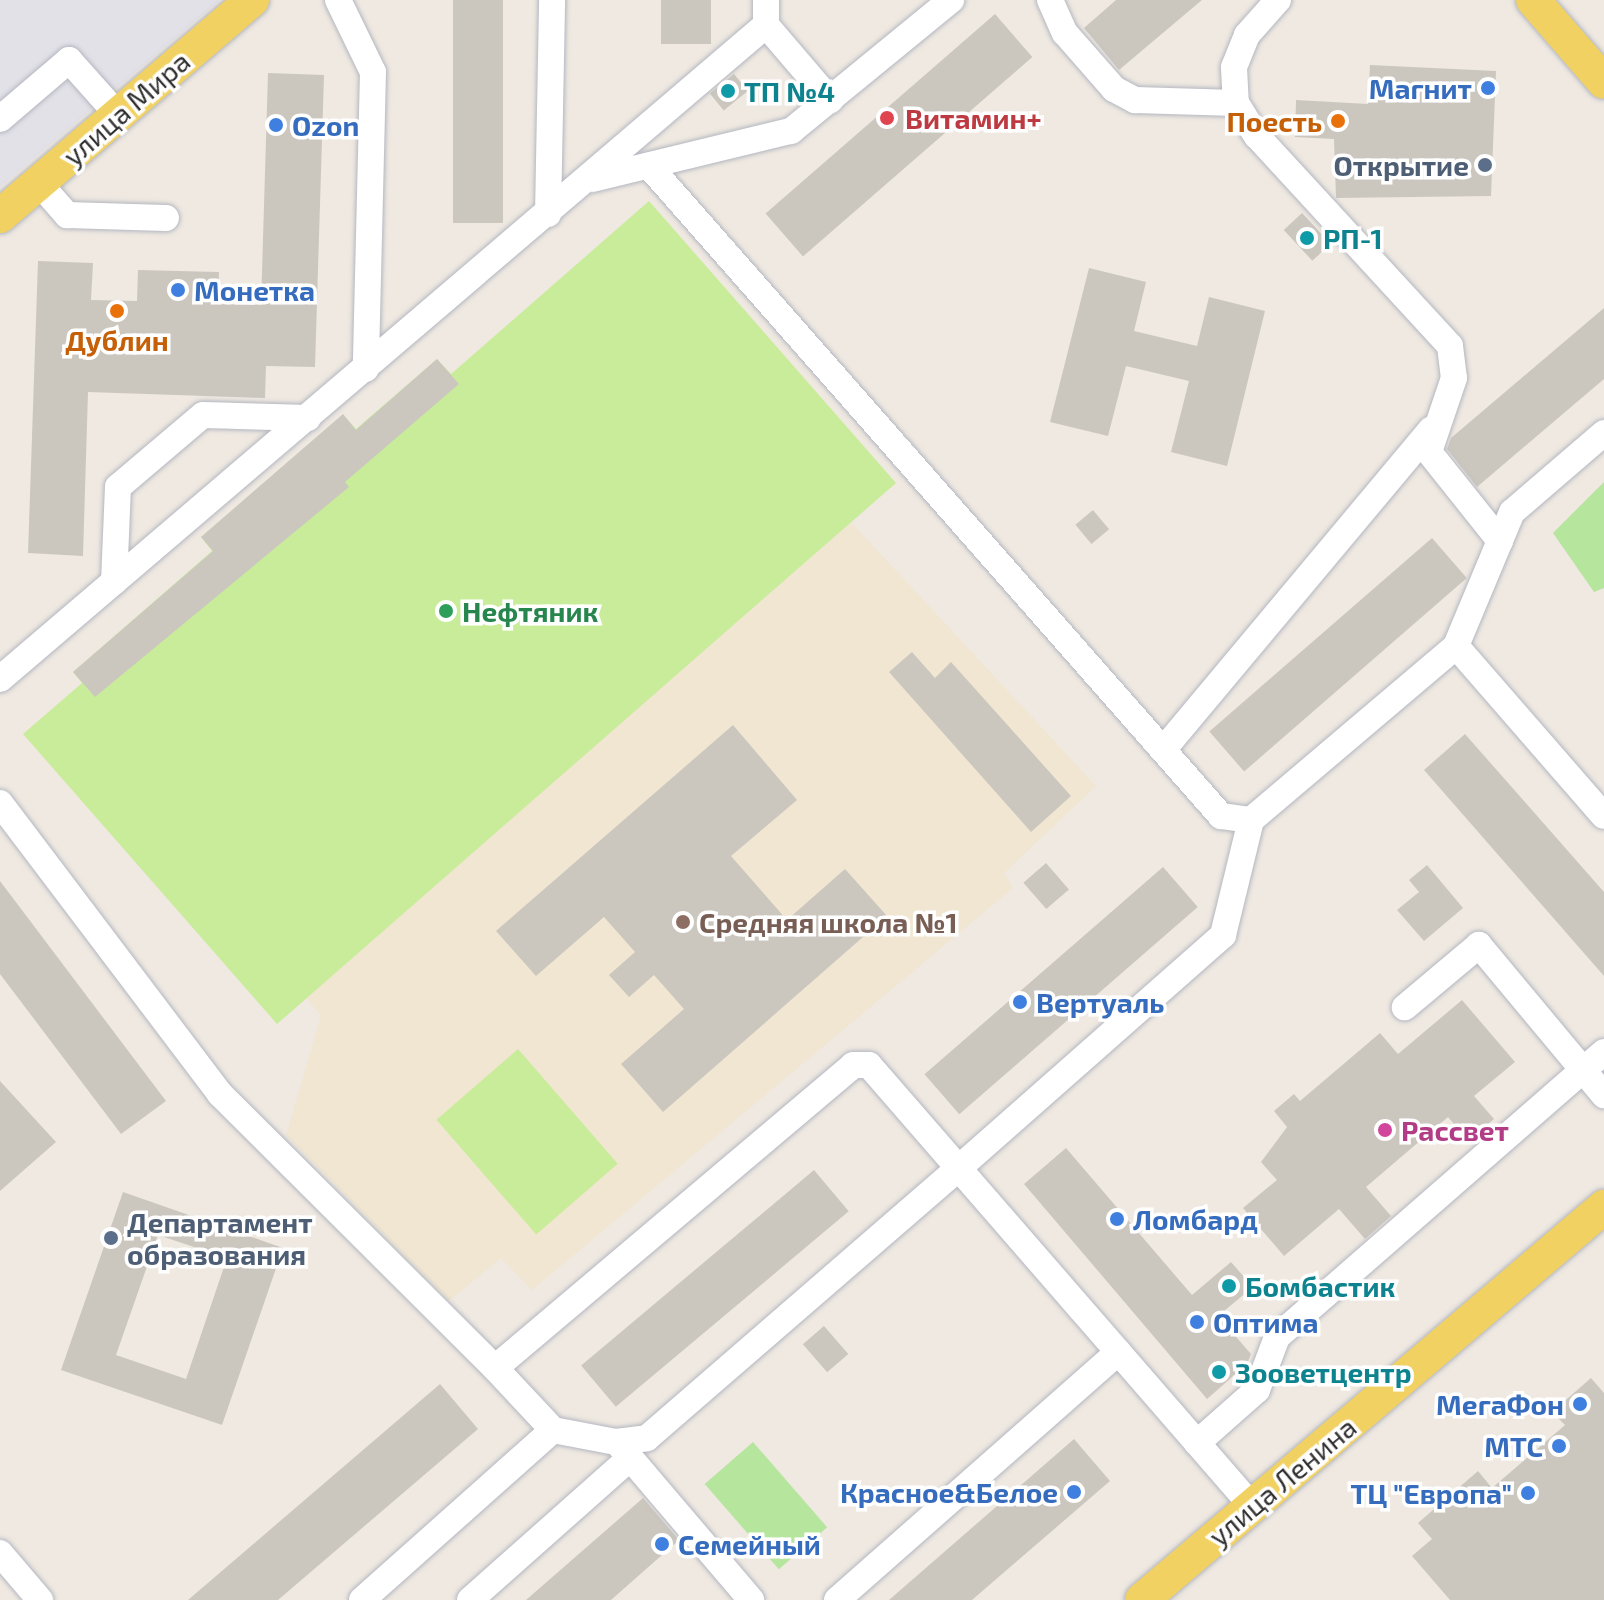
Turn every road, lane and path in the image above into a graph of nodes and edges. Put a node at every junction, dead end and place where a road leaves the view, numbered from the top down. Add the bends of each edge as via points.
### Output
1 (338, 0) edge
2 (552, 0) edge
3 (951, 0) edge
4 (1050, 0) edge
5 (1278, 0) edge
6 (1533, 0) edge
7 (236, 5) edge
8 (766, 13) edge
9 (1604, 82) edge
10 (830, 100) junction
11 (1236, 103) junction
12 (118, 115) junction
13 (0, 119) edge
14 (649, 166) junction
15 (587, 180) junction
16 (39, 183) junction
17 (548, 214) junction
18 (0, 216) edge
19 (166, 218) dead end
20 (366, 369) junction
21 (308, 418) junction
22 (1431, 429) junction
23 (1604, 433) edge
24 (1500, 541) junction
25 (114, 582) junction
26 (1456, 646) junction
27 (0, 679) edge
28 (1163, 750) junction
29 (0, 803) edge
30 (1604, 816) edge
31 (1251, 820) junction
32 (1405, 1007) dead end
33 (1604, 1052) edge
34 (1583, 1070) junction
35 (1604, 1095) edge
36 (959, 1168) junction
37 (1604, 1207) edge
38 (1118, 1352) junction
39 (495, 1368) junction
40 (553, 1430) junction
41 (1197, 1443) junction
42 (623, 1450) junction
43 (1252, 1506) junction
44 (0, 1553) edge
45 (40, 1600) edge
46 (362, 1600) edge
47 (470, 1600) edge
48 (751, 1600) edge
49 (837, 1600) edge
50 (1142, 1600) edge

1 - 20 lane via 373,72
2 - 17 lane
3 - 10 lane
4 - 11 lane via 1065,33 1114,89 1135,100
5 - 11 lane via 1247,35 1234,68
6 - 9 main road
7 - 12 main road, улица Мира
8 - 10 lane
8 - 15 lane
10 - 14 lane via 791,131
11 - 22 lane via 1257,136 1450,346 1454,378
12 - 13 lane via 69,60
12 - 16 main road, улица Мира
14 - 15 lane
14 - 28 lane
15 - 17 lane
16 - 18 main road, улица Мира
16 - 19 lane via 67,215
17 - 20 lane
20 - 21 lane
21 - 25 lane
21 - 25 lane via 203,415 118,487
22 - 24 lane via 1429,452
22 - 28 lane
23 - 24 lane via 1512,512
24 - 26 lane
25 - 27 lane
26 - 30 lane
26 - 31 lane
28 - 31 lane via 1221,816
29 - 39 lane via 220,1094
31 - 36 lane via 1223,935
32 - 34 lane via 1479,945
33 - 34 lane
34 - 35 lane
34 - 41 lane via 1277,1337 1257,1390
36 - 38 lane
36 - 39 lane via 869,1065 853,1065
36 - 42 lane via 647,1438
37 - 43 main road, улица Ленина
38 - 41 lane
38 - 49 lane
39 - 40 lane
40 - 42 lane
40 - 46 lane
41 - 43 lane
42 - 47 lane
42 - 48 lane
43 - 50 main road, улица Ленина
44 - 45 lane

